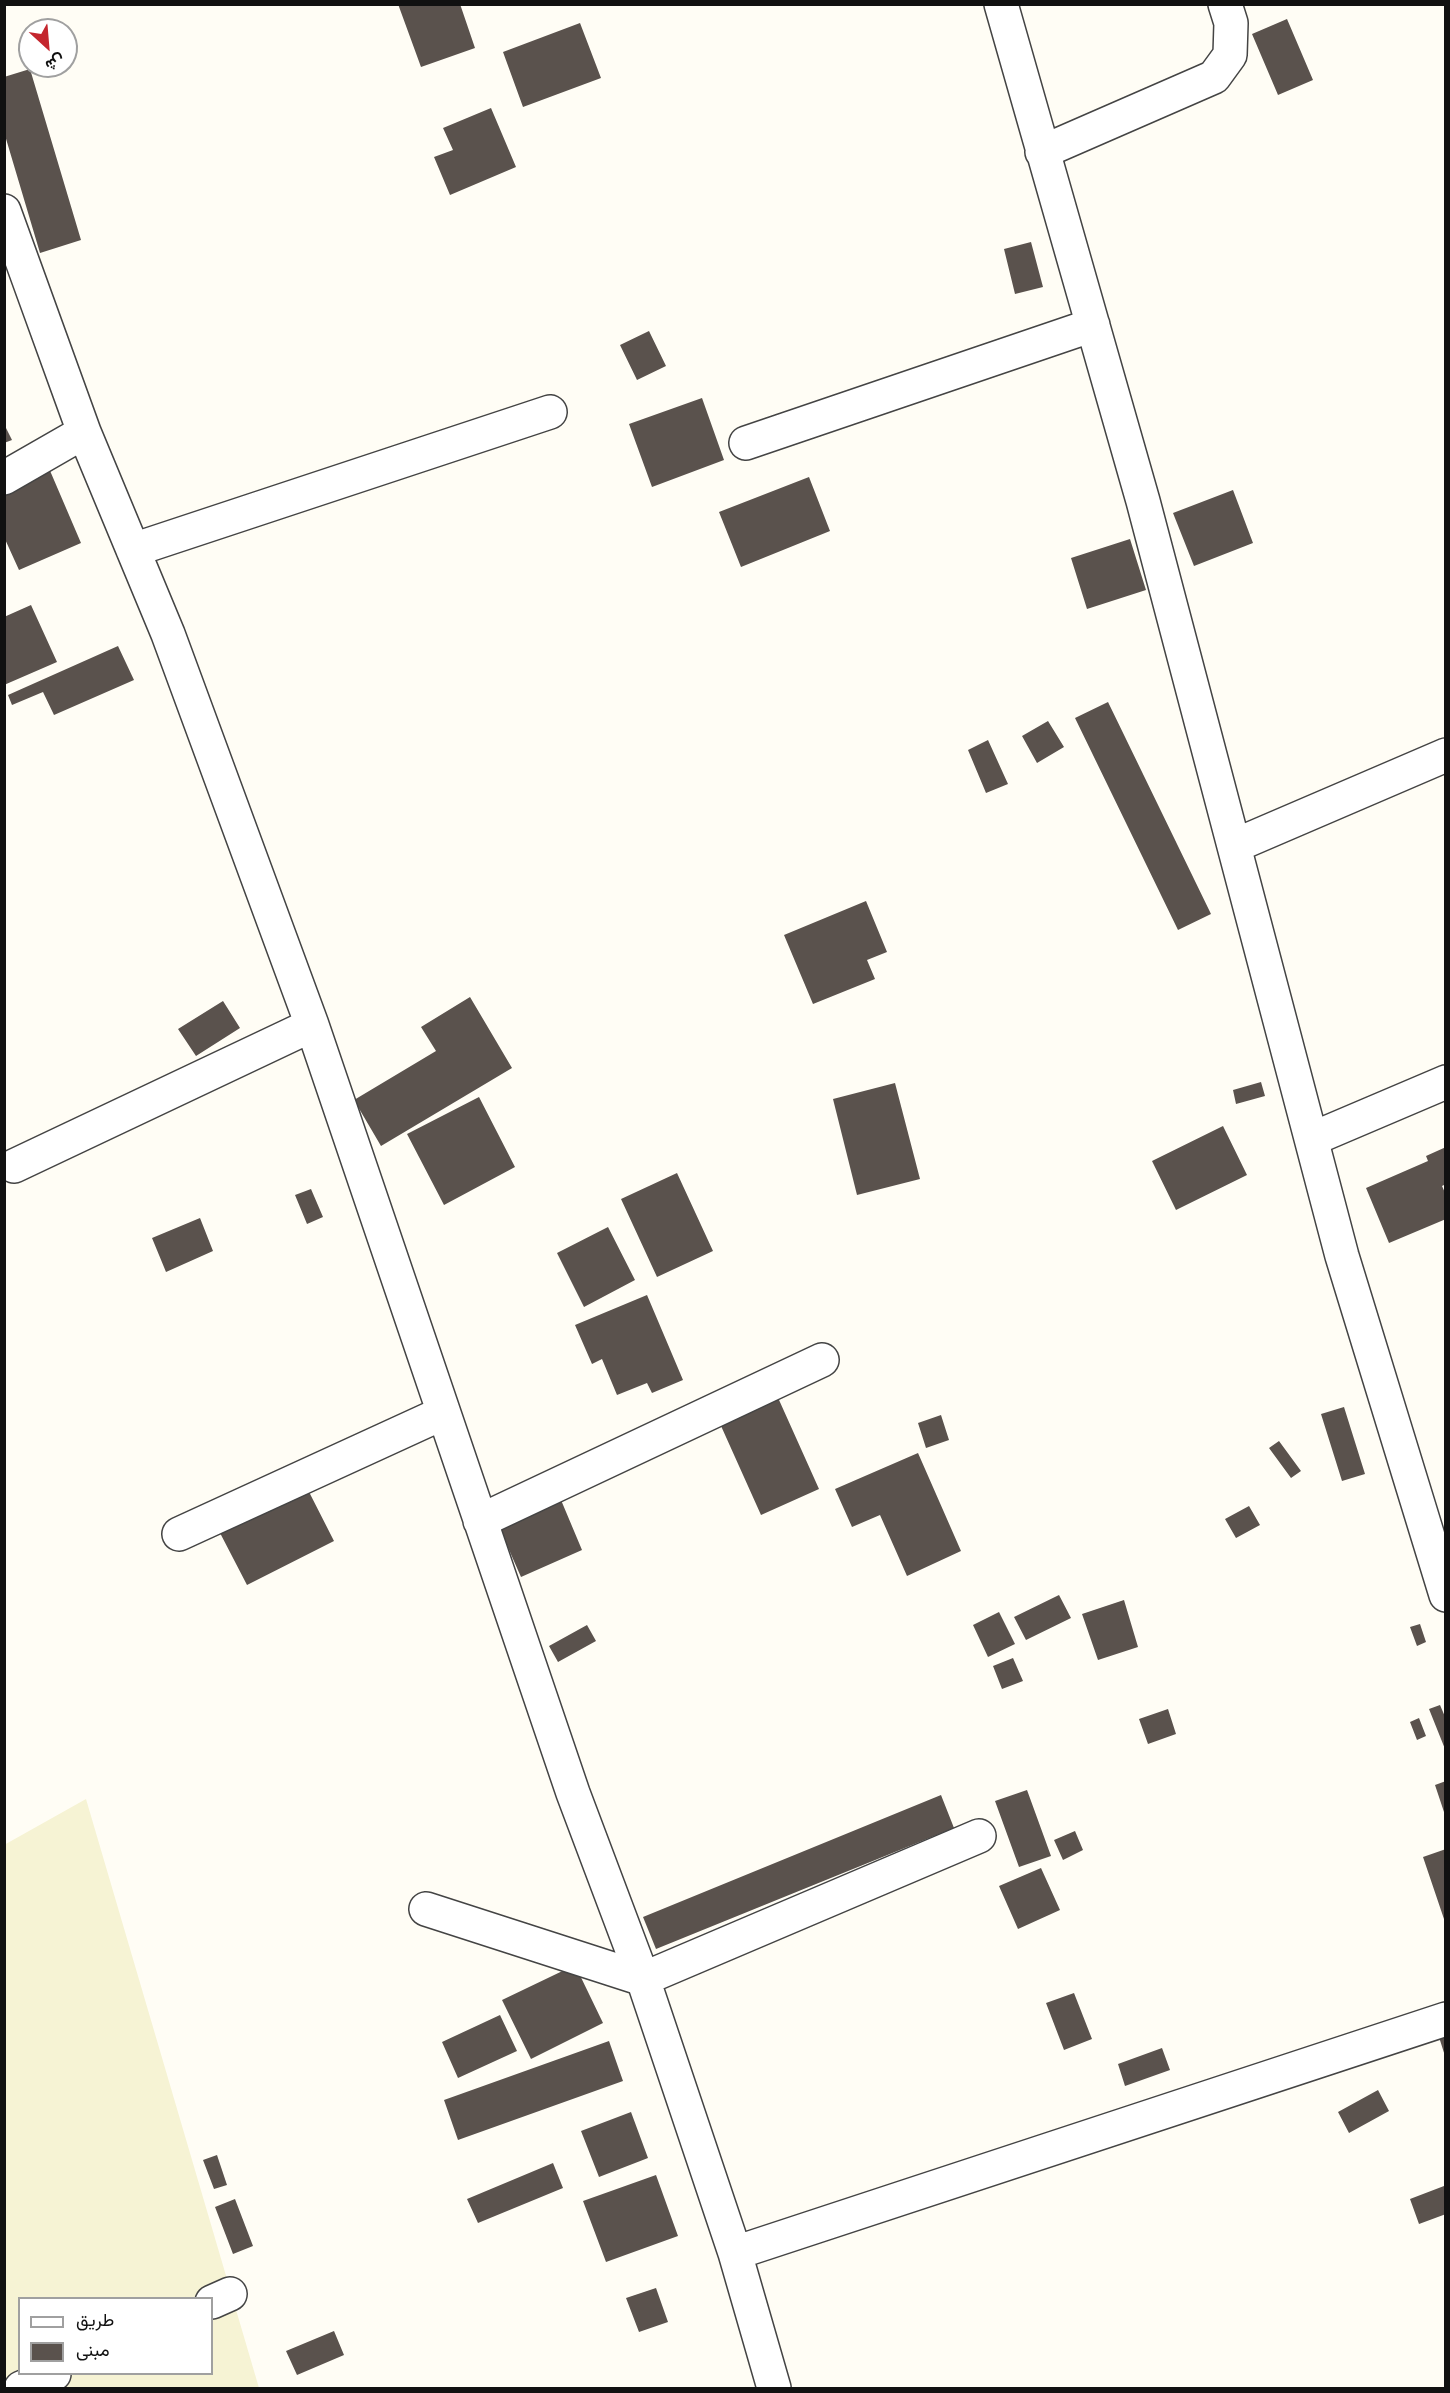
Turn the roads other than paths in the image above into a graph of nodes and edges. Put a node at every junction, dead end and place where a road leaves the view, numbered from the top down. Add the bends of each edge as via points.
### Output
1 (1001, 4) edge
2 (1226, 4) edge
3 (1042, 152) junction
4 (4, 211) edge
5 (1093, 325) junction
6 (550, 412) dead end
7 (84, 432) junction
8 (746, 443) dead end
9 (4, 478) edge
10 (133, 550) junction
11 (1446, 755) edge
12 (1234, 846) junction
13 (312, 1025) junction
14 (1446, 1082) edge
15 (1312, 1139) junction
16 (14, 1166) dead end
17 (822, 1360) dead end
18 (443, 1413) junction
19 (480, 1521) junction
20 (179, 1534) dead end
21 (1446, 1595) edge
22 (980, 1836) dead end
23 (426, 1909) dead end
24 (643, 1979) junction
25 (1446, 2019) edge
26 (735, 2253) junction
27 (50, 2375) edge
28 (21, 2388) edge
29 (774, 2388) edge

1 - 3 street
2 - 3 street via 1231,23 1230,55 1214,77
3 - 5 street
4 - 7 street
5 - 8 street
5 - 12 street
6 - 10 street
7 - 9 street
7 - 10 street
10 - 13 street via 168,634
11 - 12 street
12 - 15 street
13 - 16 street
13 - 18 street
14 - 15 street
15 - 21 street via 1342,1256
17 - 19 street
18 - 19 street
18 - 20 street
19 - 24 street via 573,1793
22 - 24 street
23 - 24 street
24 - 26 street
25 - 26 street
26 - 29 street
27 - 28 street

